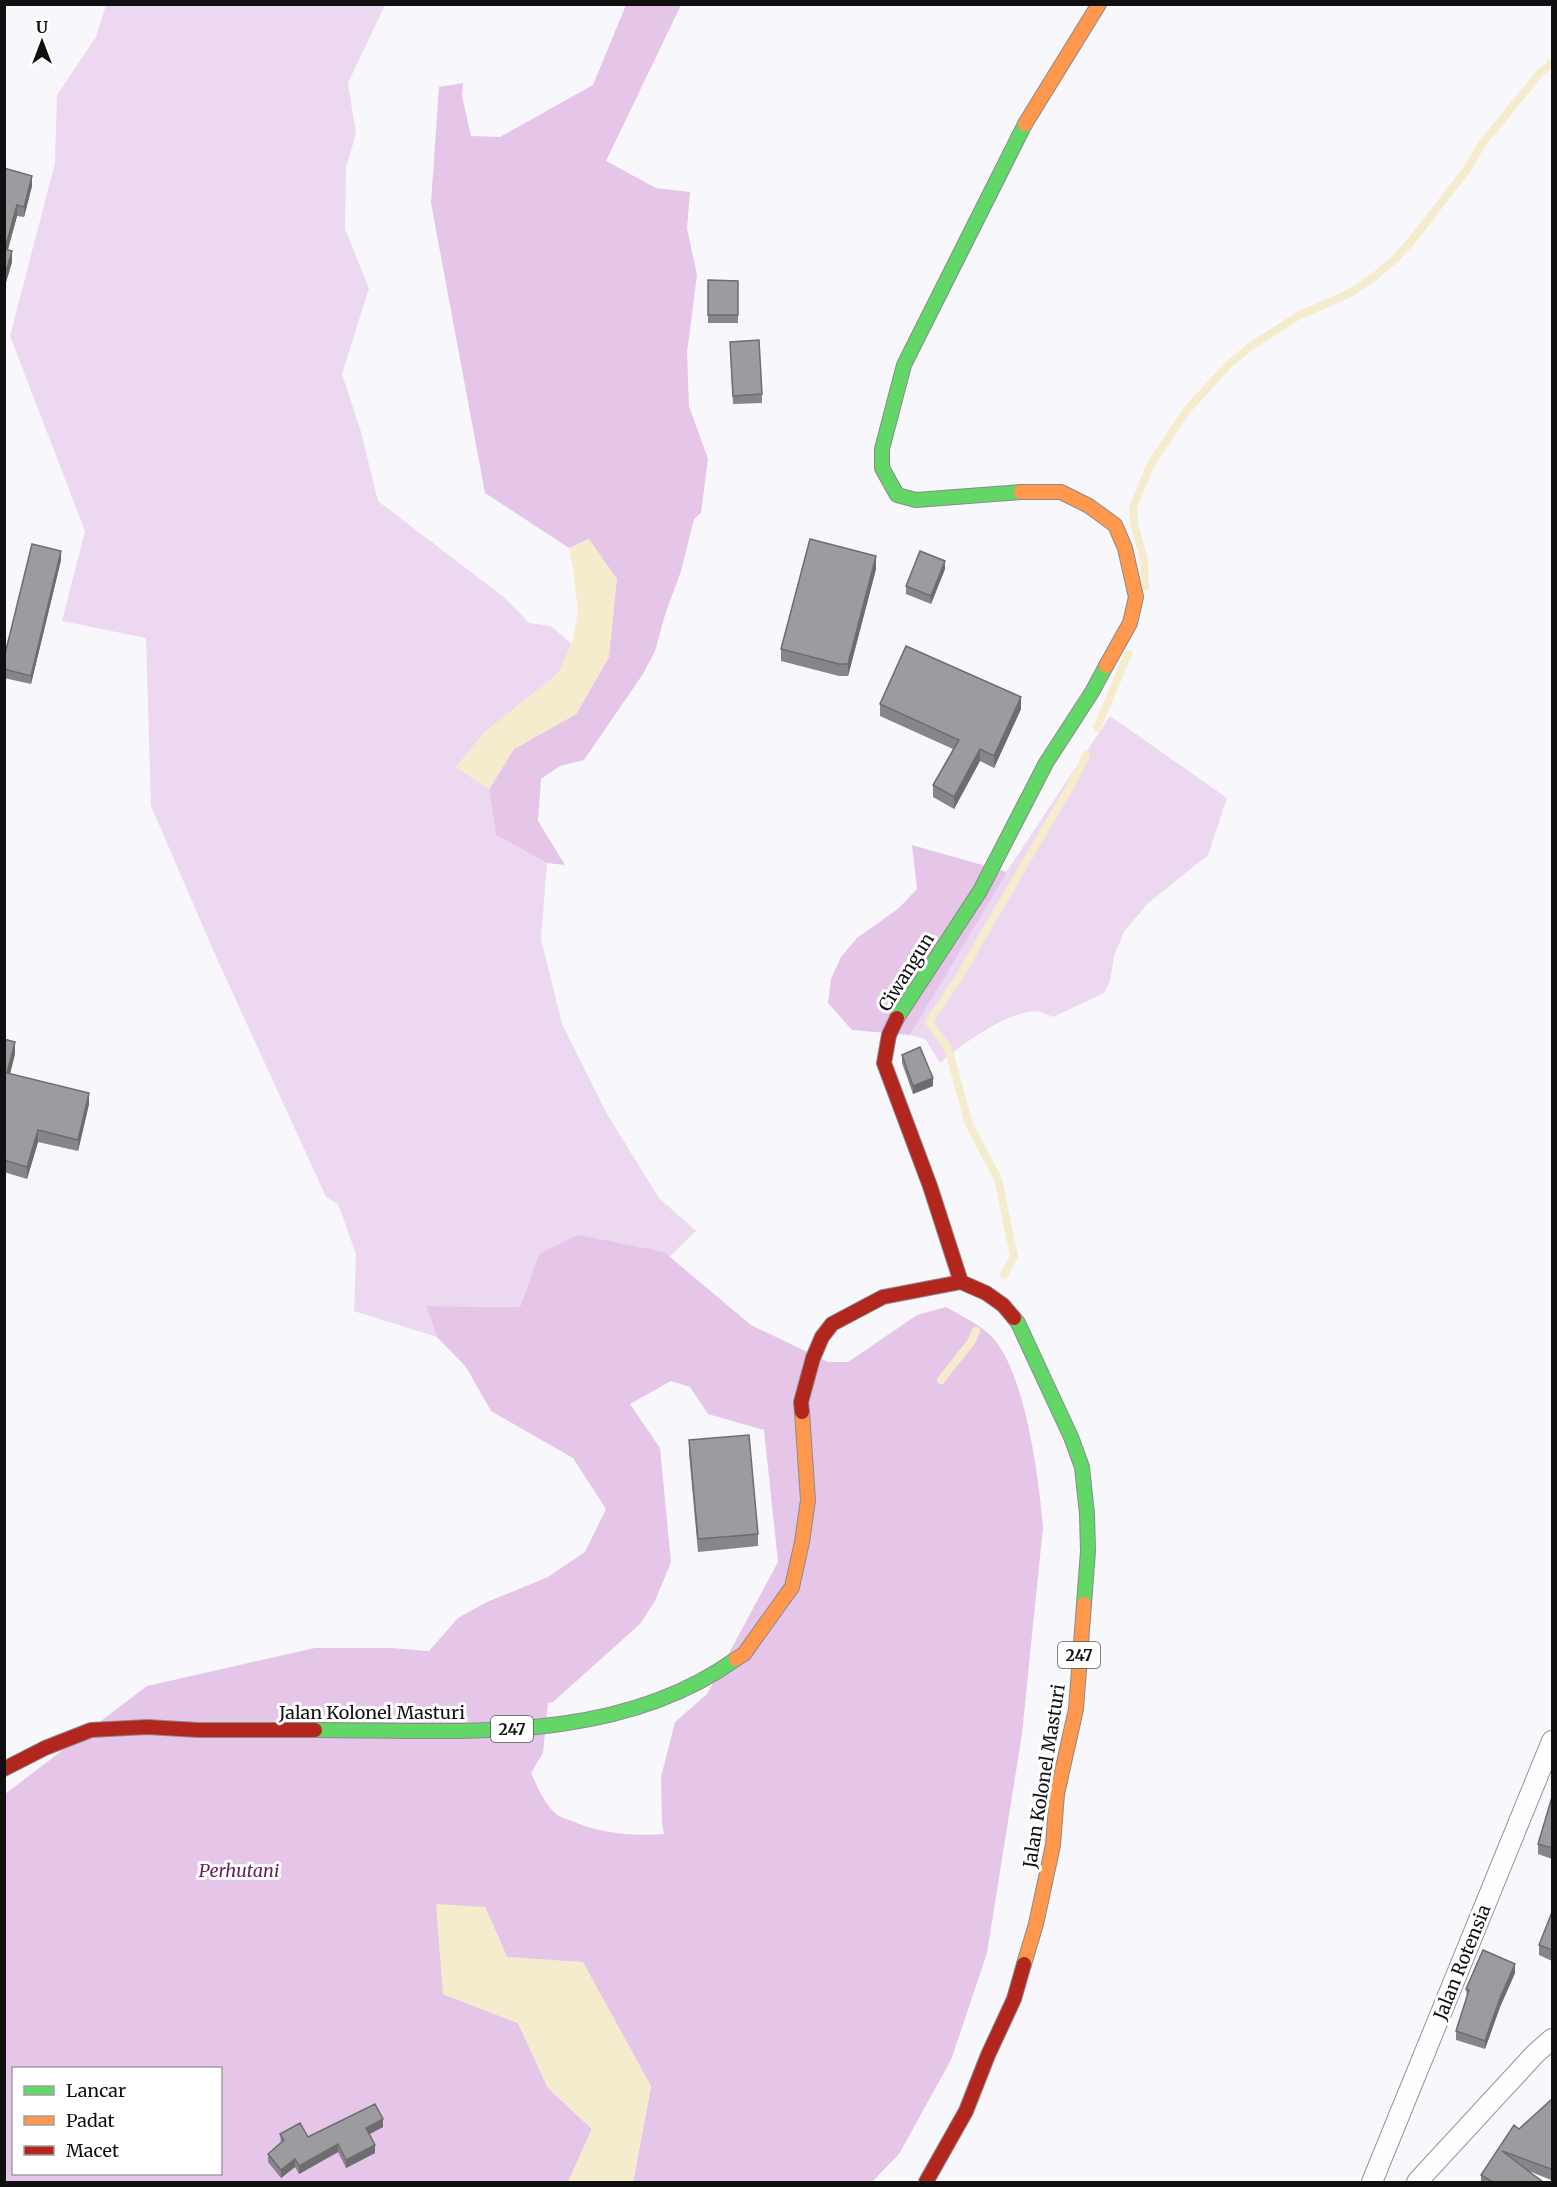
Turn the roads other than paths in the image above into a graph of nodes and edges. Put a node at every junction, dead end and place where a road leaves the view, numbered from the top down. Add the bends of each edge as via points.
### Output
1 (1099, 4) edge
2 (961, 1282) junction
3 (1552, 1741) edge
4 (4, 1769) edge
5 (1552, 2039) edge
6 (926, 2182) edge
7 (1372, 2182) edge
8 (1418, 2182) edge

1 - 2 main road, Ciwangun via 1026,122 904,365 882,449 882,468 897,495 916,500 1061,492 1089,506 1115,525 1125,548 1136,597 1130,623 1046,763 980,891 889,1035 884,1063
2 - 4 main road, Jalan Kolonel Masturi / 247 via 883,1297 832,1324 822,1337 801,1402 808,1500 792,1587 744,1654 711,1677 641,1708 588,1721 534,1728 447,1730 91,1730
2 - 6 main road, Jalan Kolonel Masturi / 247 via 1003,1305 1029,1343 1082,1467 1088,1551 1076,1709 1057,1794 1053,1845 1036,1924 1014,1999 966,2111
3 - 7 street, Jalan Rotensia
5 - 8 street

